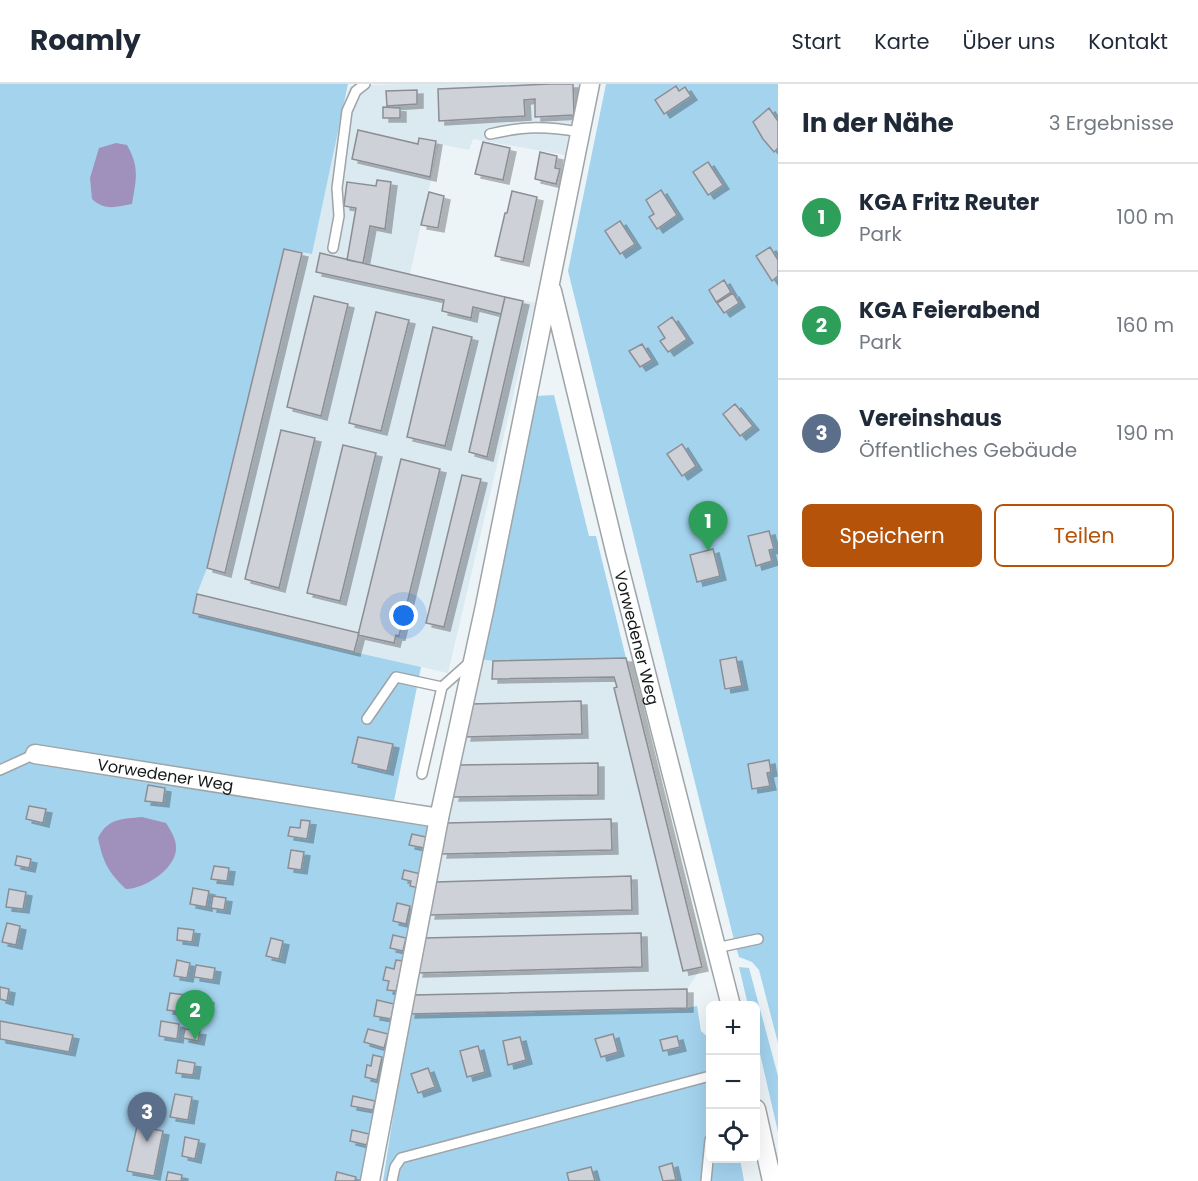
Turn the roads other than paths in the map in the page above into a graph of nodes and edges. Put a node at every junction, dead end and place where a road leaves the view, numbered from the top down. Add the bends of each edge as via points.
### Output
1 (365, 84) edge
2 (590, 84) edge
3 (580, 132) junction
4 (490, 134) dead end
5 (333, 248) dead end
6 (552, 267) junction
7 (474, 659) junction
8 (442, 687) junction
9 (367, 719) dead end
10 (35, 754) joint
11 (0, 770) edge
12 (422, 774) dead end
13 (439, 818) junction
14 (758, 939) dead end
15 (716, 948) junction
16 (730, 1001) edge
17 (706, 1077) edge
18 (760, 1127) edge
19 (708, 1163) edge
20 (370, 1181) edge
21 (392, 1181) edge
22 (706, 1181) edge
23 (772, 1181) edge

1 - 5 lane via 356,91 347,111
2 - 3 street, Vorwedener Weg
3 - 4 lane via 549,127
3 - 6 street, Vorwedener Weg
6 - 7 street, Vorwedener Weg
6 - 15 street, Vorwedener Weg via 553,302
7 - 8 lane
7 - 13 street, Vorwedener Weg
8 - 9 lane via 396,677
8 - 12 lane
10 - 11 lane, Vorwedener Weg
10 - 13 street, Vorwedener Weg
13 - 20 street, Vorwedener Weg
14 - 15 lane
15 - 16 street, Vorwedener Weg
17 - 21 lane via 401,1158
18 - 23 street
19 - 22 lane

